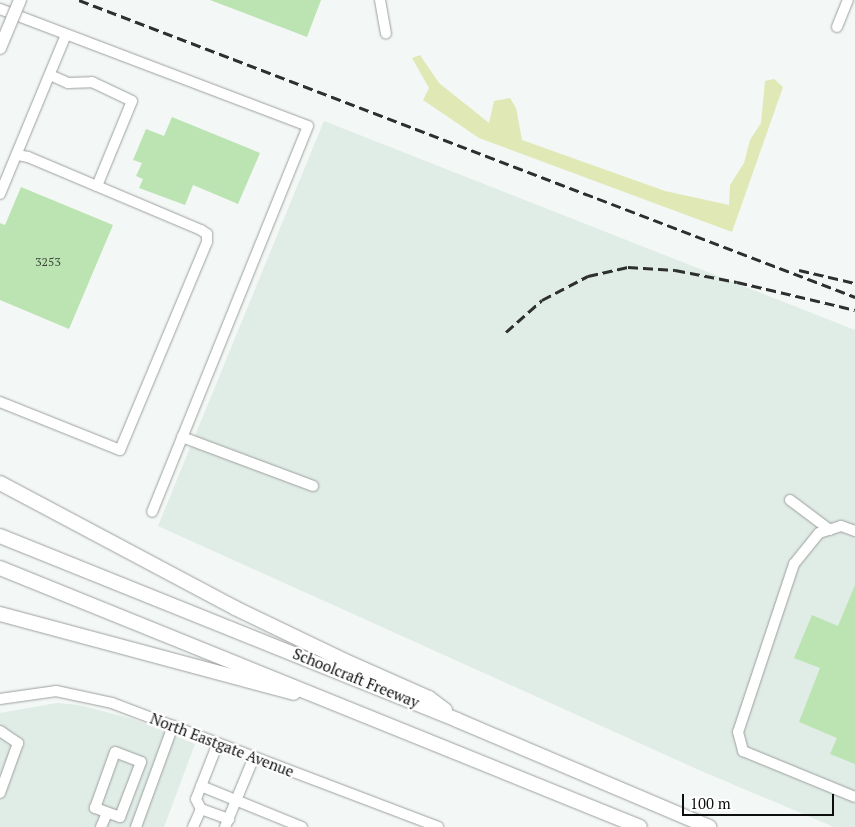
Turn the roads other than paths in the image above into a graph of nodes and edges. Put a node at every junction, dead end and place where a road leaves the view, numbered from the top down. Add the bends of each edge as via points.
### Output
1 (20, 0) edge
2 (380, 0) edge
3 (848, 0) edge
4 (0, 10) edge
5 (837, 27) dead end
6 (386, 33) dead end
7 (66, 35) junction
8 (0, 48) edge
9 (50, 75) junction
10 (18, 155) junction
11 (97, 186) junction
12 (0, 194) edge
13 (0, 402) edge
14 (182, 437) junction
15 (0, 483) edge
16 (313, 486) dead end
17 (790, 500) dead end
18 (152, 512) dead end
19 (830, 530) junction
20 (855, 532) edge
21 (0, 536) edge
22 (0, 568) edge
23 (0, 614) edge
24 (0, 699) edge
25 (458, 720) junction
26 (173, 726) junction
27 (0, 732) edge
28 (9, 742) edge
29 (218, 743) junction
30 (458, 752) junction
31 (254, 757) junction
32 (201, 786) junction
33 (0, 792) edge
34 (855, 797) edge
35 (236, 800) junction
36 (201, 809) junction
37 (107, 813) junction
38 (227, 823) edge
39 (101, 827) edge
40 (136, 827) edge
41 (193, 827) edge
42 (302, 827) edge
43 (438, 827) edge
44 (640, 827) edge
45 (708, 827) edge

1 - 8 main road, bridge
2 - 6 street
3 - 5 street
4 - 7 street
7 - 9 street
7 - 14 street via 308,126
9 - 10 street
9 - 11 street via 68,82 92,82 132,101
10 - 11 street
10 - 12 street
11 - 13 street via 207,234 207,242 124,446 116,450
14 - 16 street
14 - 18 street
15 - 25 highway via 279,630 429,698
17 - 19 street
19 - 20 street via 841,526
19 - 34 street via 819,533 794,564 738,732 743,751
21 - 25 highway, Schoolcraft Freeway
22 - 30 highway, Schoolcraft Freeway
23 - 30 highway via 239,676
24 - 26 street, North Eastgate Avenue via 56,691 84,695
25 - 45 highway, Schoolcraft Freeway
26 - 29 street, North Eastgate Avenue
26 - 40 street
27 - 28 street
28 - 33 street
29 - 31 street, North Eastgate Avenue
29 - 32 street
30 - 44 highway, Schoolcraft Freeway
31 - 35 street
31 - 43 street, North Eastgate Avenue
32 - 35 street
32 - 36 street via 196,799
35 - 38 street
35 - 42 street
36 - 38 street
36 - 41 street
37 - 37 street via 120,817 141,762 115,752 95,808
37 - 39 street

